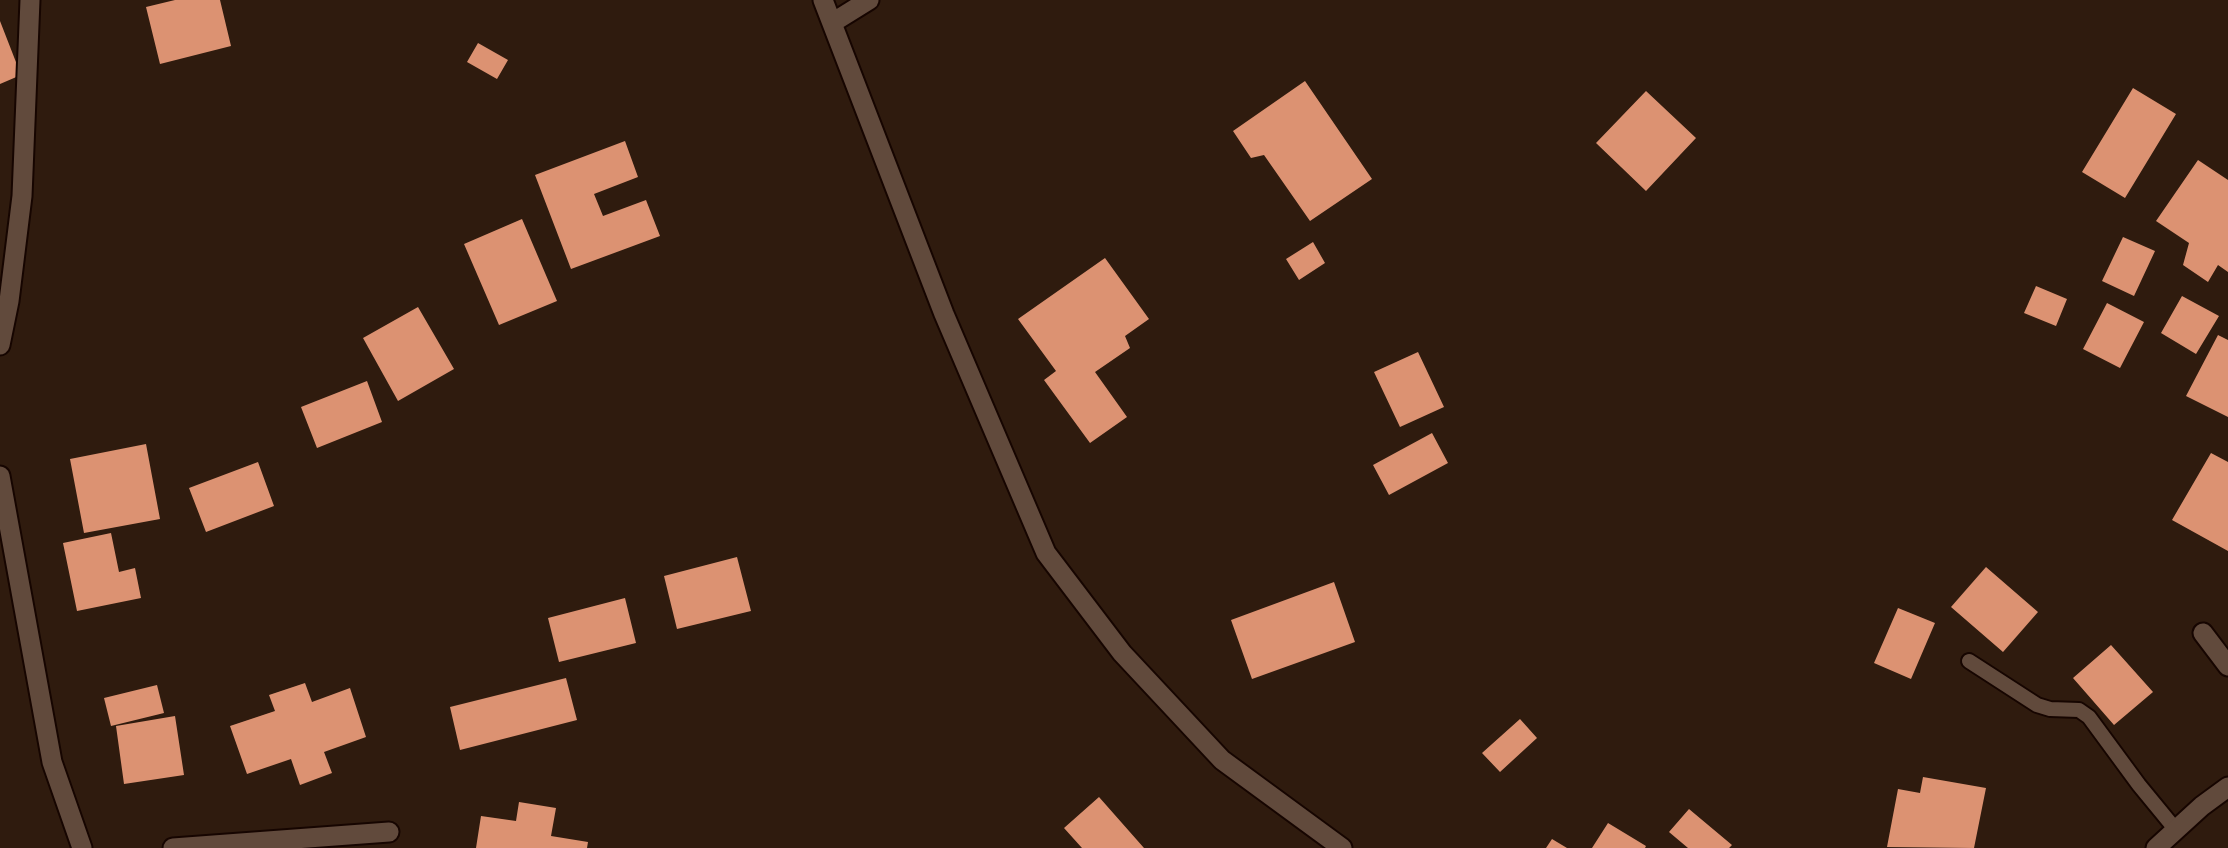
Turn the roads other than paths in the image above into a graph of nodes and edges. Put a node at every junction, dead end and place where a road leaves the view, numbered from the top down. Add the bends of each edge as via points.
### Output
1 (30, 0) edge
2 (823, 0) edge
3 (869, 0) edge
4 (832, 23) junction
5 (0, 345) edge
6 (0, 476) edge
7 (2203, 633) dead end
8 (1969, 661) dead end
9 (2228, 666) edge
10 (2228, 787) edge
11 (2176, 830) junction
12 (389, 832) dead end
13 (82, 848) edge
14 (173, 848) edge
15 (1342, 848) edge
16 (2156, 848) edge

1 - 5 street via 22,196
2 - 4 street
3 - 4 street
4 - 15 street via 944,314 1046,552 1122,653 1222,760
6 - 13 street via 52,762
7 - 9 street
8 - 11 lane via 2036,705 2079,710 2089,717
10 - 11 street
11 - 16 street
12 - 14 street

